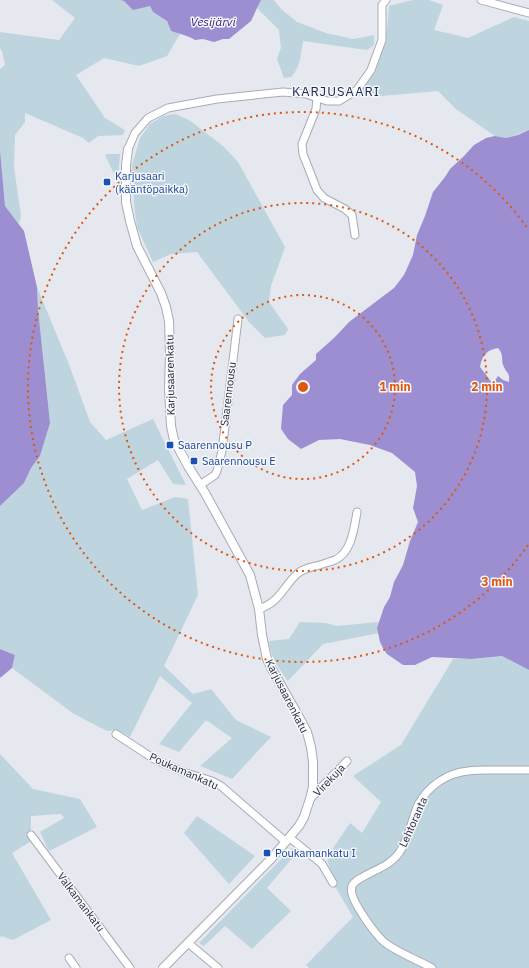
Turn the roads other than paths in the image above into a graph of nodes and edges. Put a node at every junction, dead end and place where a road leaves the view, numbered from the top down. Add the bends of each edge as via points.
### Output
1 (386, 0) edge
2 (481, 0) edge
3 (529, 13) edge
4 (317, 98) junction
5 (128, 148) joint
6 (355, 234) dead end
7 (238, 318) dead end
8 (200, 485) junction
9 (357, 512) dead end
10 (259, 609) junction
11 (116, 734) dead end
12 (347, 761) dead end
13 (529, 770) edge
14 (310, 799) junction
15 (31, 835) dead end
16 (288, 840) junction
17 (334, 883) dead end
18 (188, 944) junction
19 (69, 958) dead end
20 (76, 968) edge
21 (130, 968) edge
22 (163, 968) edge
23 (218, 968) edge
24 (432, 968) edge

1 - 4 street, Karjusaarenkatu via 382,5 382,40 371,70 361,85 340,101
2 - 3 street
4 - 5 street, Karjusaarenkatu via 306,94 283,92 217,99 168,108 148,118 135,133
4 - 6 street via 316,109 302,144 303,154 317,190 324,198 352,215
5 - 8 street, Karjusaarenkatu via 126,202 130,221 138,246 161,292 169,321 171,426 174,440
7 - 8 street, Saarennousu via 222,450 215,475
8 - 10 street, Karjusaarenkatu via 250,575
9 - 10 street via 348,548 336,560 298,573 274,602
10 - 14 street, Karjusaarenkatu via 267,659 307,732 313,762 313,787
11 - 16 street, Poukamankatu via 154,759 221,786
12 - 14 street, Virekuja
13 - 24 street, Lehtoranta via 468,771 447,776 435,783 418,805 399,853 392,861 354,882 352,895 369,924 383,941
14 - 16 street, Karjusaarenkatu via 304,817
15 - 21 street, Valkamankatu
16 - 17 street, Poukamankatu via 322,864
16 - 18 street, Karjusaarenkatu
18 - 22 street, Karjusaarenkatu
18 - 23 street
19 - 20 street

